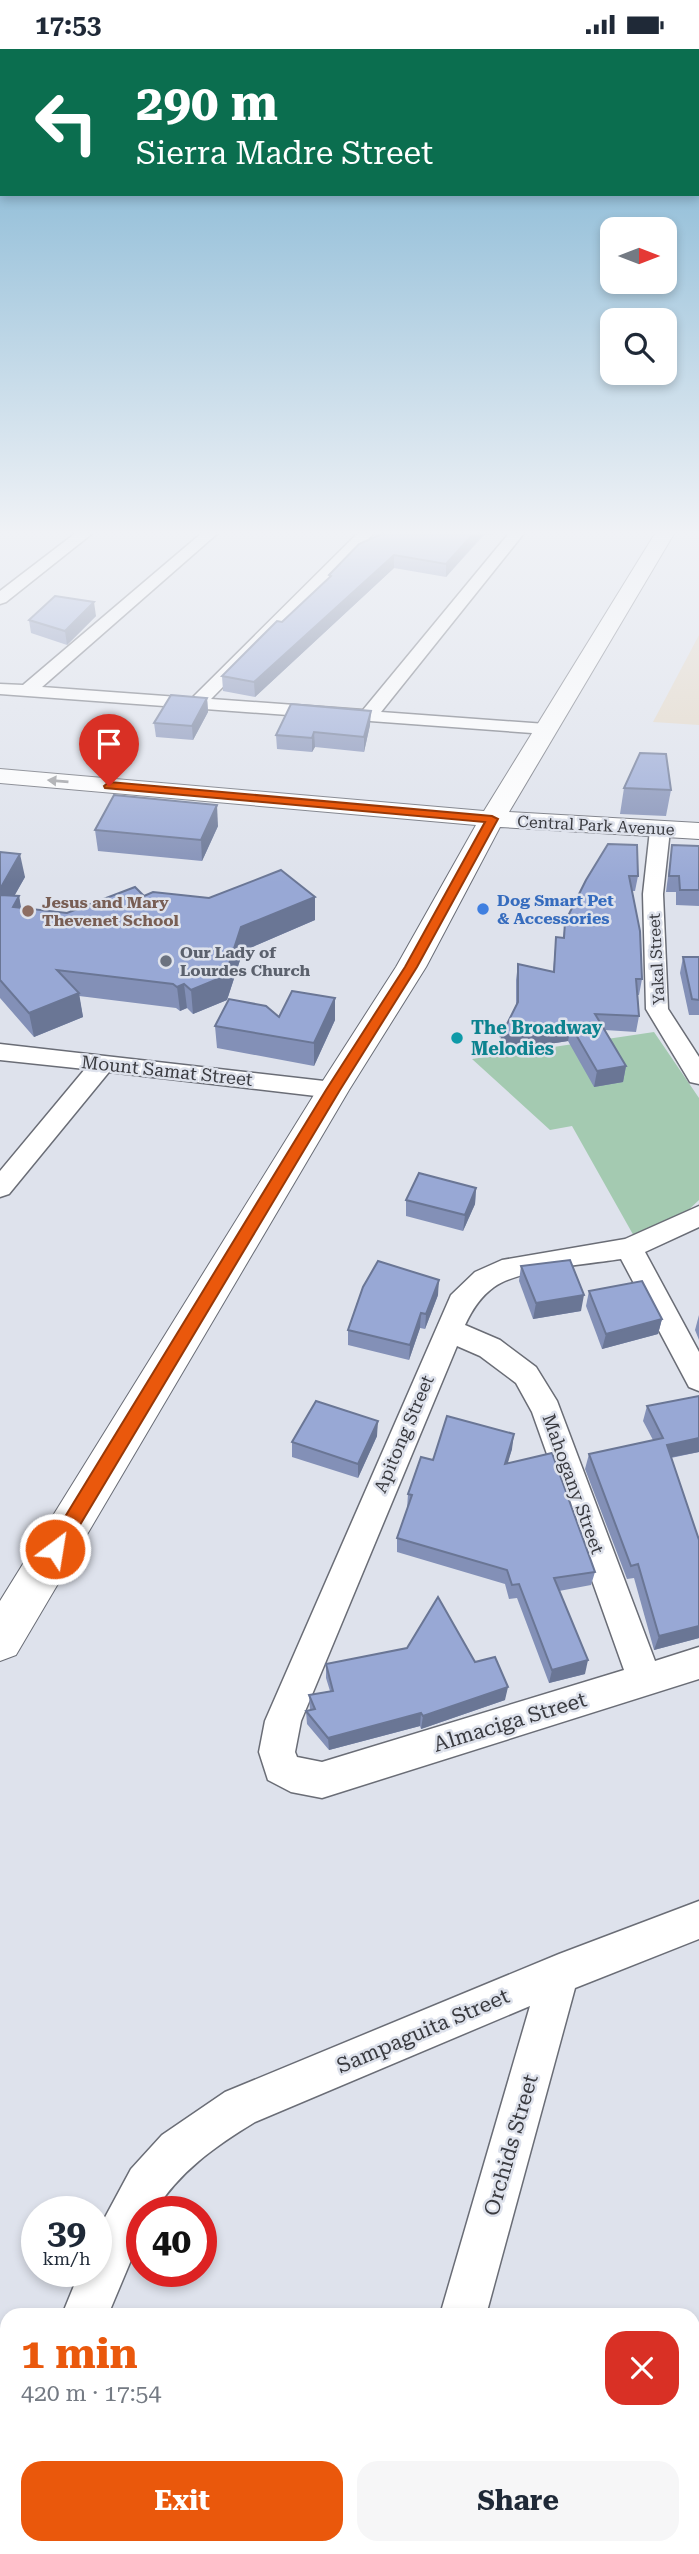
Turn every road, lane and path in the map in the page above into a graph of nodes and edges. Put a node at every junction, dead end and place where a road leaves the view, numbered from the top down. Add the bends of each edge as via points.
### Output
1 (76, 649) edge
2 (251, 649) edge
3 (423, 649) edge
4 (596, 649) edge
5 (0, 689) edge
6 (27, 691) junction
7 (196, 704) junction
8 (368, 716) junction
9 (547, 729) junction
10 (0, 776) edge
11 (0, 794) edge
12 (487, 828) junction
13 (699, 831) edge
14 (659, 838) junction
15 (699, 848) edge
16 (0, 1052) edge
17 (103, 1064) junction
18 (699, 1076) edge
19 (333, 1090) junction
20 (0, 1188) edge
21 (699, 1215) edge
22 (629, 1248) junction
23 (449, 1330) junction
24 (699, 1378) edge
25 (0, 1641) edge
26 (699, 1663) edge
27 (645, 1680) junction
28 (322, 1780) joint
29 (699, 1920) edge
30 (559, 1974) junction
31 (88, 2308) edge
32 (465, 2308) edge

1 - 6 street
2 - 7 street
3 - 8 street
4 - 9 street
5 - 6 street
6 - 7 street
7 - 8 street
8 - 9 street
9 - 12 street
12 -> 10 street
11 - 12 street
12 - 14 street, Central Park Avenue
12 - 19 street via 411,967
13 - 14 street, Central Park Avenue
14 - 15 street, Central Park Avenue
14 - 18 street, Yakal Street via 653,894 657,1009
16 - 17 street, Mount Samat Street
17 - 19 street, Mount Samat Street
17 - 20 street
19 - 25 street
21 - 22 street, Apitong Street
22 - 23 street, Apitong Street via 512,1267 485,1279 461,1302
22 - 24 street
23 - 27 street, Mahogany Street via 490,1348 526,1375 546,1410
23 - 28 street, Apitong Street via 283,1721 277,1752 281,1768
26 - 27 street, Almaciga Street
27 - 28 street, Almaciga Street
29 - 30 street, Sampaguita Street
30 - 31 street, Sampaguita Street via 240,2107 202,2131 160,2166 132,2206
30 - 32 street, Orchids Street

